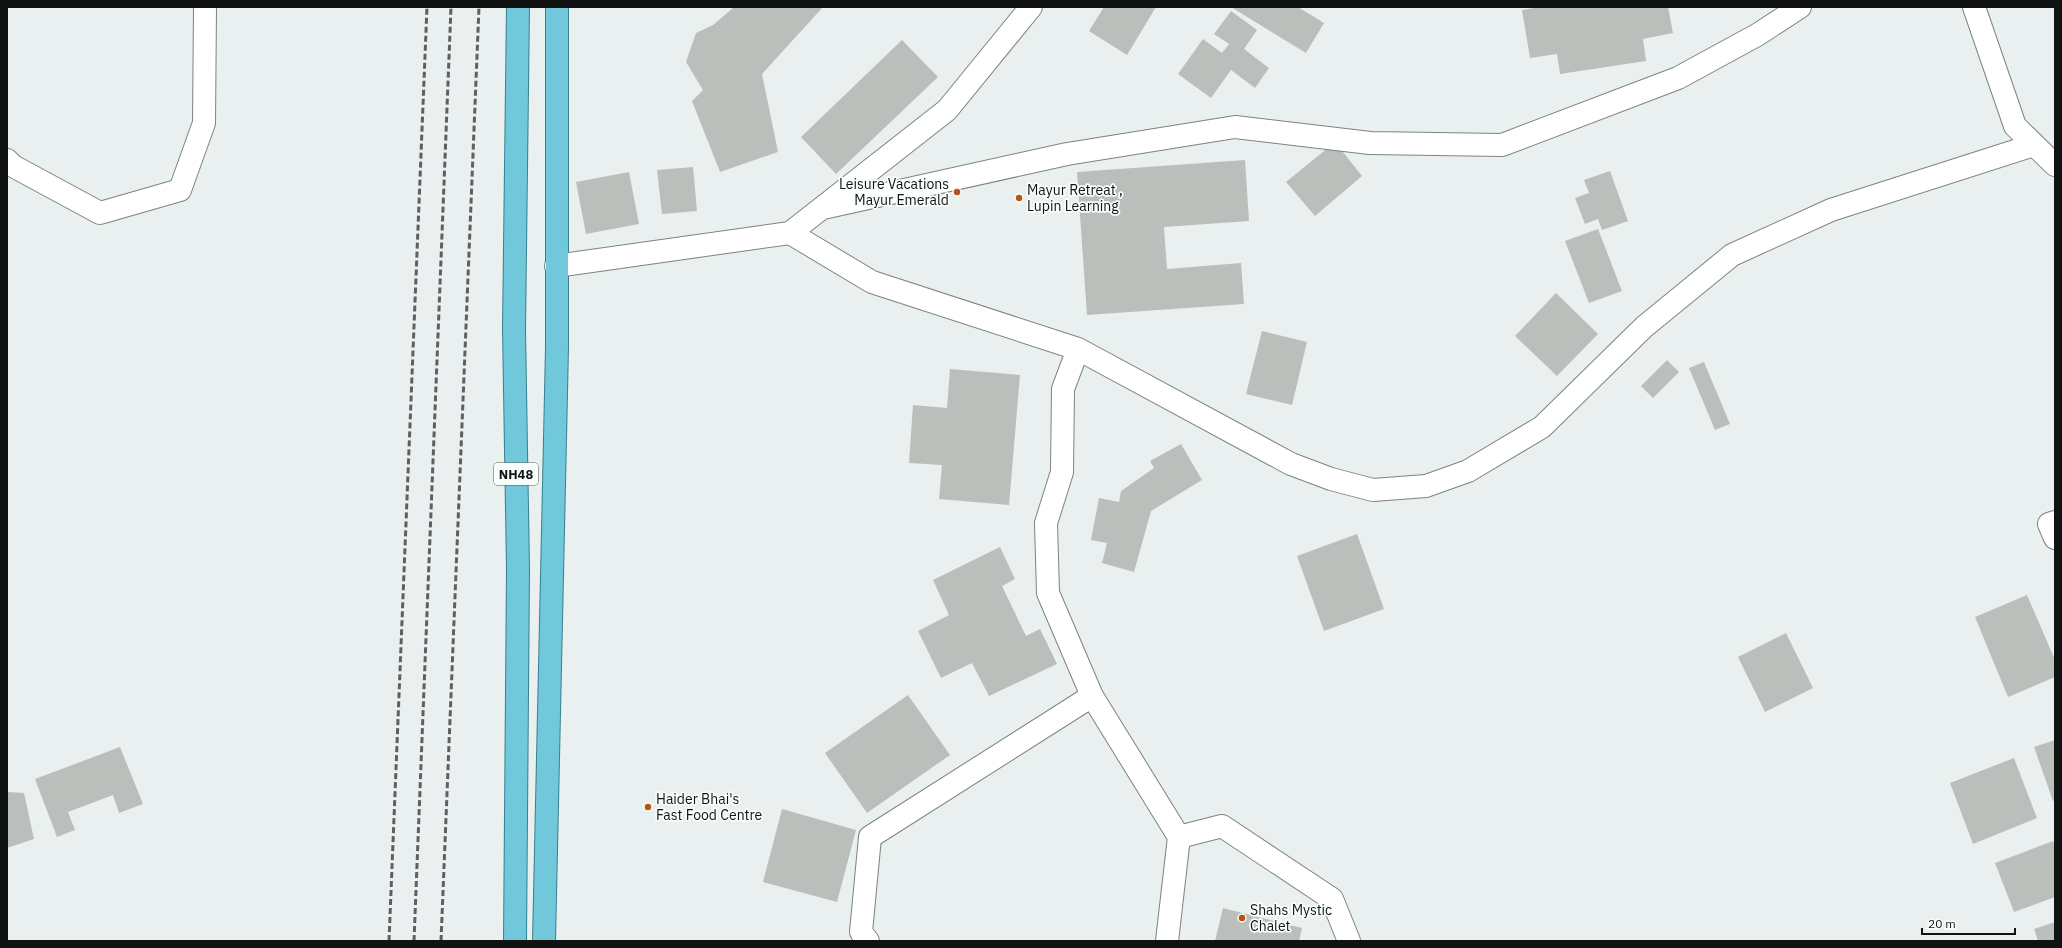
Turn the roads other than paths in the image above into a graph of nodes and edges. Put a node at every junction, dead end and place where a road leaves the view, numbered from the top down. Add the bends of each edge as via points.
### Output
1 (205, 7) edge
2 (518, 7) edge
3 (557, 7) edge
4 (1031, 7) edge
5 (1800, 7) edge
6 (1974, 7) edge
7 (2034, 145) junction
8 (7, 160) edge
9 (2055, 165) edge
10 (823, 208) junction
11 (790, 233) junction
12 (556, 266) junction
13 (1078, 349) junction
14 (2055, 522) edge
15 (2055, 538) edge
16 (1092, 696) junction
17 (1179, 837) junction
18 (515, 941) edge
19 (544, 941) edge
20 (868, 941) edge
21 (1168, 941) edge
22 (1349, 941) edge

1 - 8 street via 204,123 180,190 100,212 13,166
2 - 18 highway, NH48 via 514,330 518,569
3 - 12 highway, NH48
4 - 10 street via 947,110
5 - 10 street via 1757,35 1678,78 1502,145 1370,143 1235,127 1067,154
6 - 7 street via 2015,126
7 - 9 street
7 - 13 street via 1831,210 1732,255 1644,327 1542,427 1468,471 1426,486 1373,490 1331,479 1291,464
10 - 11 street
11 - 12 street
11 - 13 street via 872,282
12 - 19 highway, NH48
13 - 16 street via 1063,389 1062,472 1046,523 1048,593
14 - 15 street via 2049,524
16 - 17 street
16 - 20 street via 870,837 861,932
17 - 21 street
17 - 22 street via 1222,826 1332,899

